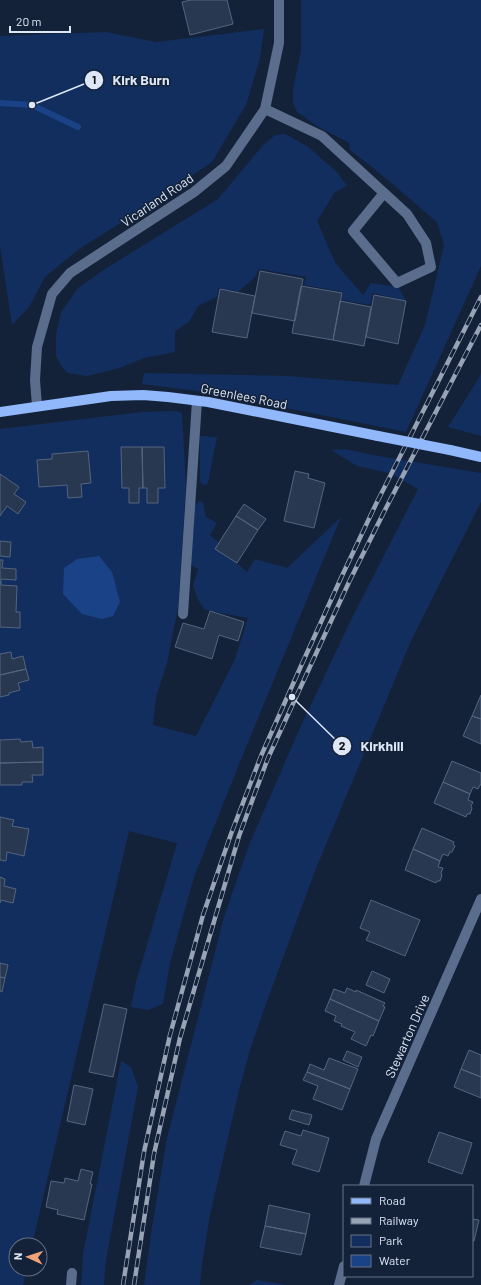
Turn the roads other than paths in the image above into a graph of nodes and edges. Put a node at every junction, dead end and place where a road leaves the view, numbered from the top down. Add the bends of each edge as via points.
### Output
1 (279, 0) edge
2 (265, 109) junction
3 (384, 193) junction
4 (197, 401) junction
5 (37, 406) junction
6 (0, 412) edge
7 (481, 457) edge
8 (183, 614) dead end
9 (481, 899) edge
10 (364, 1185) edge
11 (343, 1270) edge
12 (72, 1273) dead end
13 (71, 1285) edge
14 (339, 1285) edge

1 - 2 street, Vicarland Road via 279,43
2 - 3 street via 322,136
2 - 5 street, Vicarland Road via 226,166 194,192 70,273 52,294 37,347
3 - 3 street via 407,214 426,243 430,267 397,283 353,231
4 - 5 main road, Greenlees Road via 174,397 111,396
4 - 7 main road, Greenlees Road, bridge
4 - 8 street
5 - 6 main road, Greenlees Road
9 - 10 street, Stewarton Drive via 376,1139
11 - 14 street
12 - 13 street

